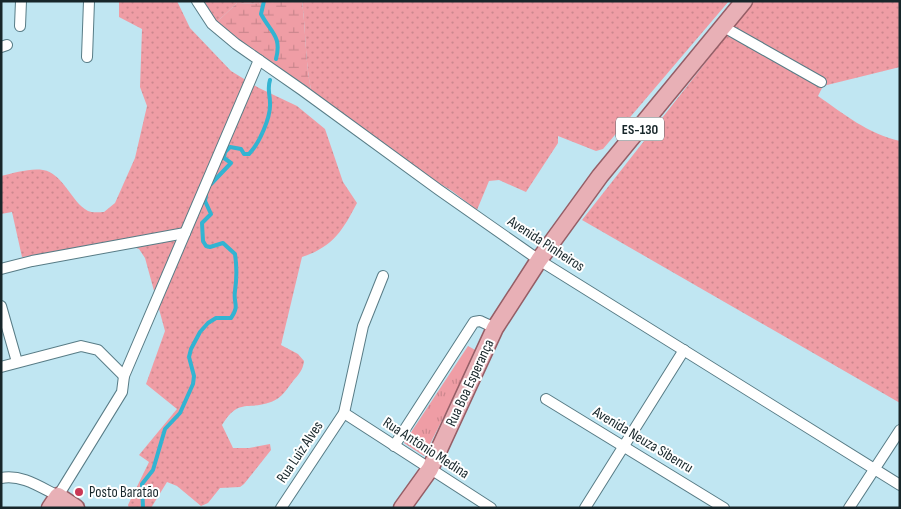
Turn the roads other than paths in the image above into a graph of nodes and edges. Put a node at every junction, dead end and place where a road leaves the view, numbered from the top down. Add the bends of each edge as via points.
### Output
1 (21, 1) edge
2 (89, 1) edge
3 (198, 1) edge
4 (744, 1) edge
5 (20, 26) dead end
6 (722, 26) junction
7 (87, 57) dead end
8 (259, 60) junction
9 (821, 82) dead end
10 (185, 233) junction
11 (539, 260) junction
12 (1, 269) edge
13 (383, 276) dead end
14 (1, 306) edge
15 (495, 328) junction
16 (684, 350) junction
17 (17, 362) junction
18 (1, 367) edge
19 (124, 376) junction
20 (546, 399) dead end
21 (344, 414) junction
22 (900, 430) edge
23 (394, 446) junction
24 (623, 446) junction
25 (874, 468) junction
26 (430, 469) junction
27 (1, 478) edge
28 (900, 485) edge
29 (54, 502) edge
30 (76, 508) edge
31 (281, 508) edge
32 (402, 508) edge
33 (491, 508) edge
34 (585, 508) edge
35 (724, 508) edge
36 (849, 508) edge

1 - 5 street
2 - 7 street
3 - 8 street, Avenida Pinheiros via 212,24
4 - 6 main road, ES-130
6 - 9 street
6 - 11 main road, ES-130 via 600,176
8 - 10 street
8 - 11 street, Avenida Pinheiros
10 - 12 street
10 - 19 street
11 - 15 main road, Rua Boa Esperança / ES-130
11 - 16 street, Avenida Pinheiros
13 - 21 street via 363,326
14 - 17 street
15 - 23 street via 480,321 474,322
15 - 26 main road, Rua Boa Esperança / ES-130
16 - 24 street
16 - 25 street, Avenida Pinheiros
17 - 18 street
17 - 19 street via 81,346 98,350
19 - 29 street via 122,392
20 - 24 street, Avenida Neuza Sibenru
21 - 23 street, Rua Antônio Medina
21 - 31 street, Rua Luiz Alves
22 - 25 street
23 - 26 street, Rua Antônio Medina
24 - 34 street
24 - 35 street, Avenida Neuza Sibenru
25 - 28 street, Avenida Pinheiros
25 - 36 street
26 - 32 main road, Rua Boa Esperança / ES-130
26 - 33 street, Rua Antônio Medina
27 - 29 street via 21,478
29 - 30 main road

